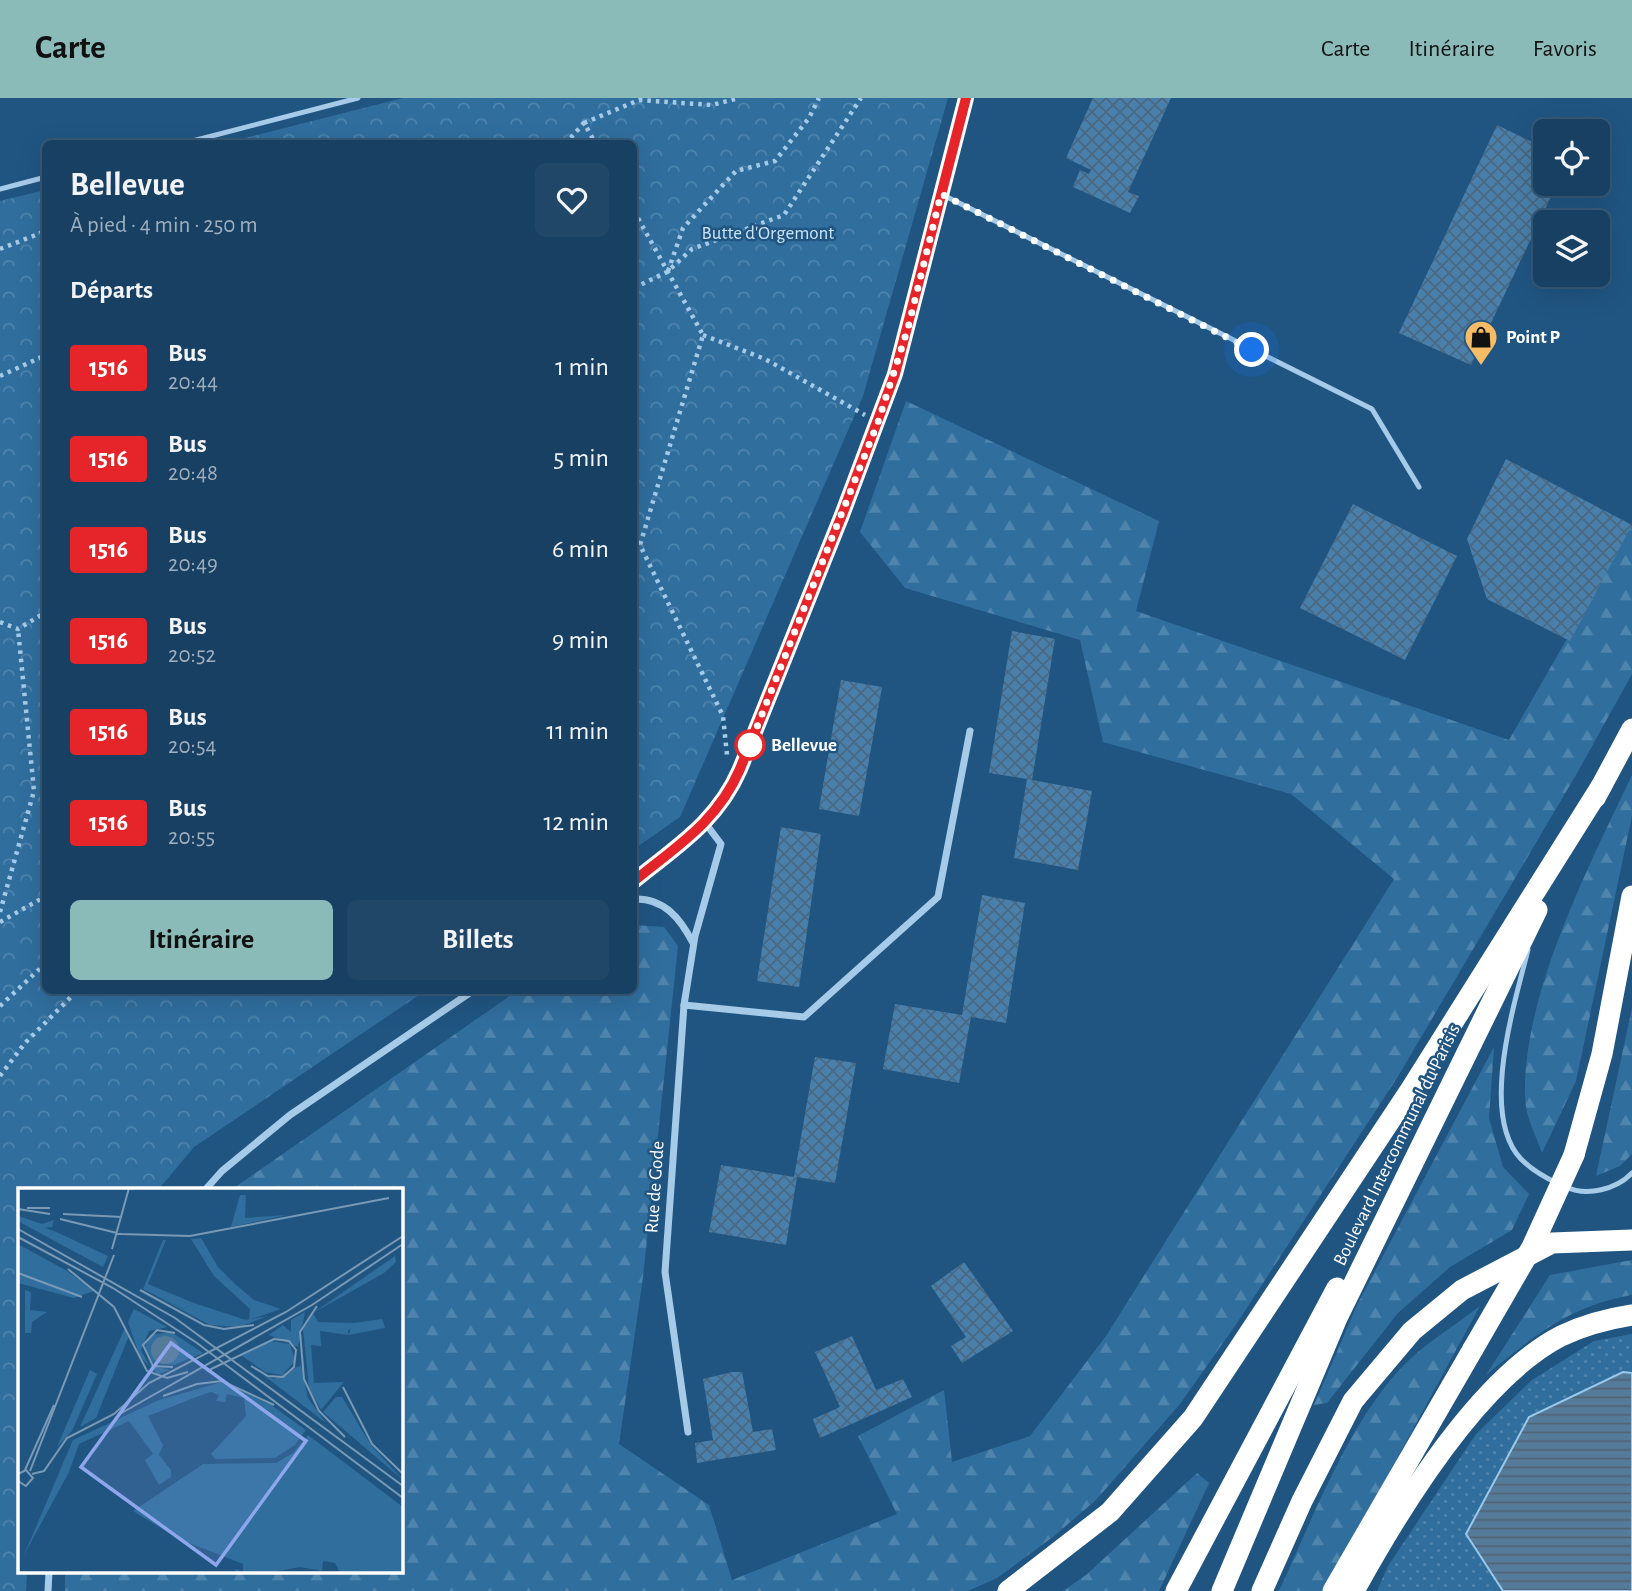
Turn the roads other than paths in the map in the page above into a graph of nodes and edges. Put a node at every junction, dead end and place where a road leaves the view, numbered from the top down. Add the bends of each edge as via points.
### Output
1 (358, 98) edge
2 (966, 98) edge
3 (196, 140) edge
4 (42, 178) edge
5 (0, 189) edge
6 (941, 194) junction
7 (1419, 487) dead end
8 (1632, 729) edge
9 (970, 731) dead end
10 (1602, 785) junction
11 (706, 824) junction
12 (637, 878) edge
13 (1632, 897) edge
14 (637, 899) edge
15 (1539, 906) junction
16 (693, 944) junction
17 (468, 994) edge
18 (684, 1005) junction
19 (1461, 1066) junction
20 (1632, 1173) edge
21 (207, 1188) edge
22 (1632, 1240) edge
23 (1632, 1315) edge
24 (688, 1432) dead end
25 (1008, 1591) edge
26 (1176, 1591) edge
27 (1222, 1591) edge
28 (1262, 1591) edge
29 (1334, 1591) edge
30 (1354, 1591) edge

1 - 3 lane
2 - 6 street
4 - 5 lane
6 - 7 lane via 1372,409
6 - 11 street via 908,328 878,422 731,790
8 - 10 highway, Boulevard Intercommunal du Parisis
9 - 18 street via 938,897 804,1017
10 - 15 highway, Boulevard Intercommunal du Parisis
10 - 25 highway via 1411,1089 1193,1418 1110,1511
11 - 12 street
11 - 16 street, Rue de Gode via 721,845
13 - 29 highway, bridge via 1602,1054 1574,1155 1532,1247
14 - 16 street via 659,902 671,911
15 - 19 highway, Boulevard Intercommunal du Parisis
15 - 20 lane via 1503,1072 1507,1132 1520,1158 1540,1175 1575,1191 1597,1191
16 - 18 street, Rue de Gode
17 - 21 street via 290,1115
18 - 24 street, Rue de Gode via 665,1272
19 - 26 highway
19 - 27 highway, Boulevard Intercommunal du Parisis via 1337,1318
22 - 28 highway via 1552,1243 1462,1290 1412,1331 1353,1401
23 - 30 highway via 1594,1321 1522,1362 1469,1417 1417,1489

